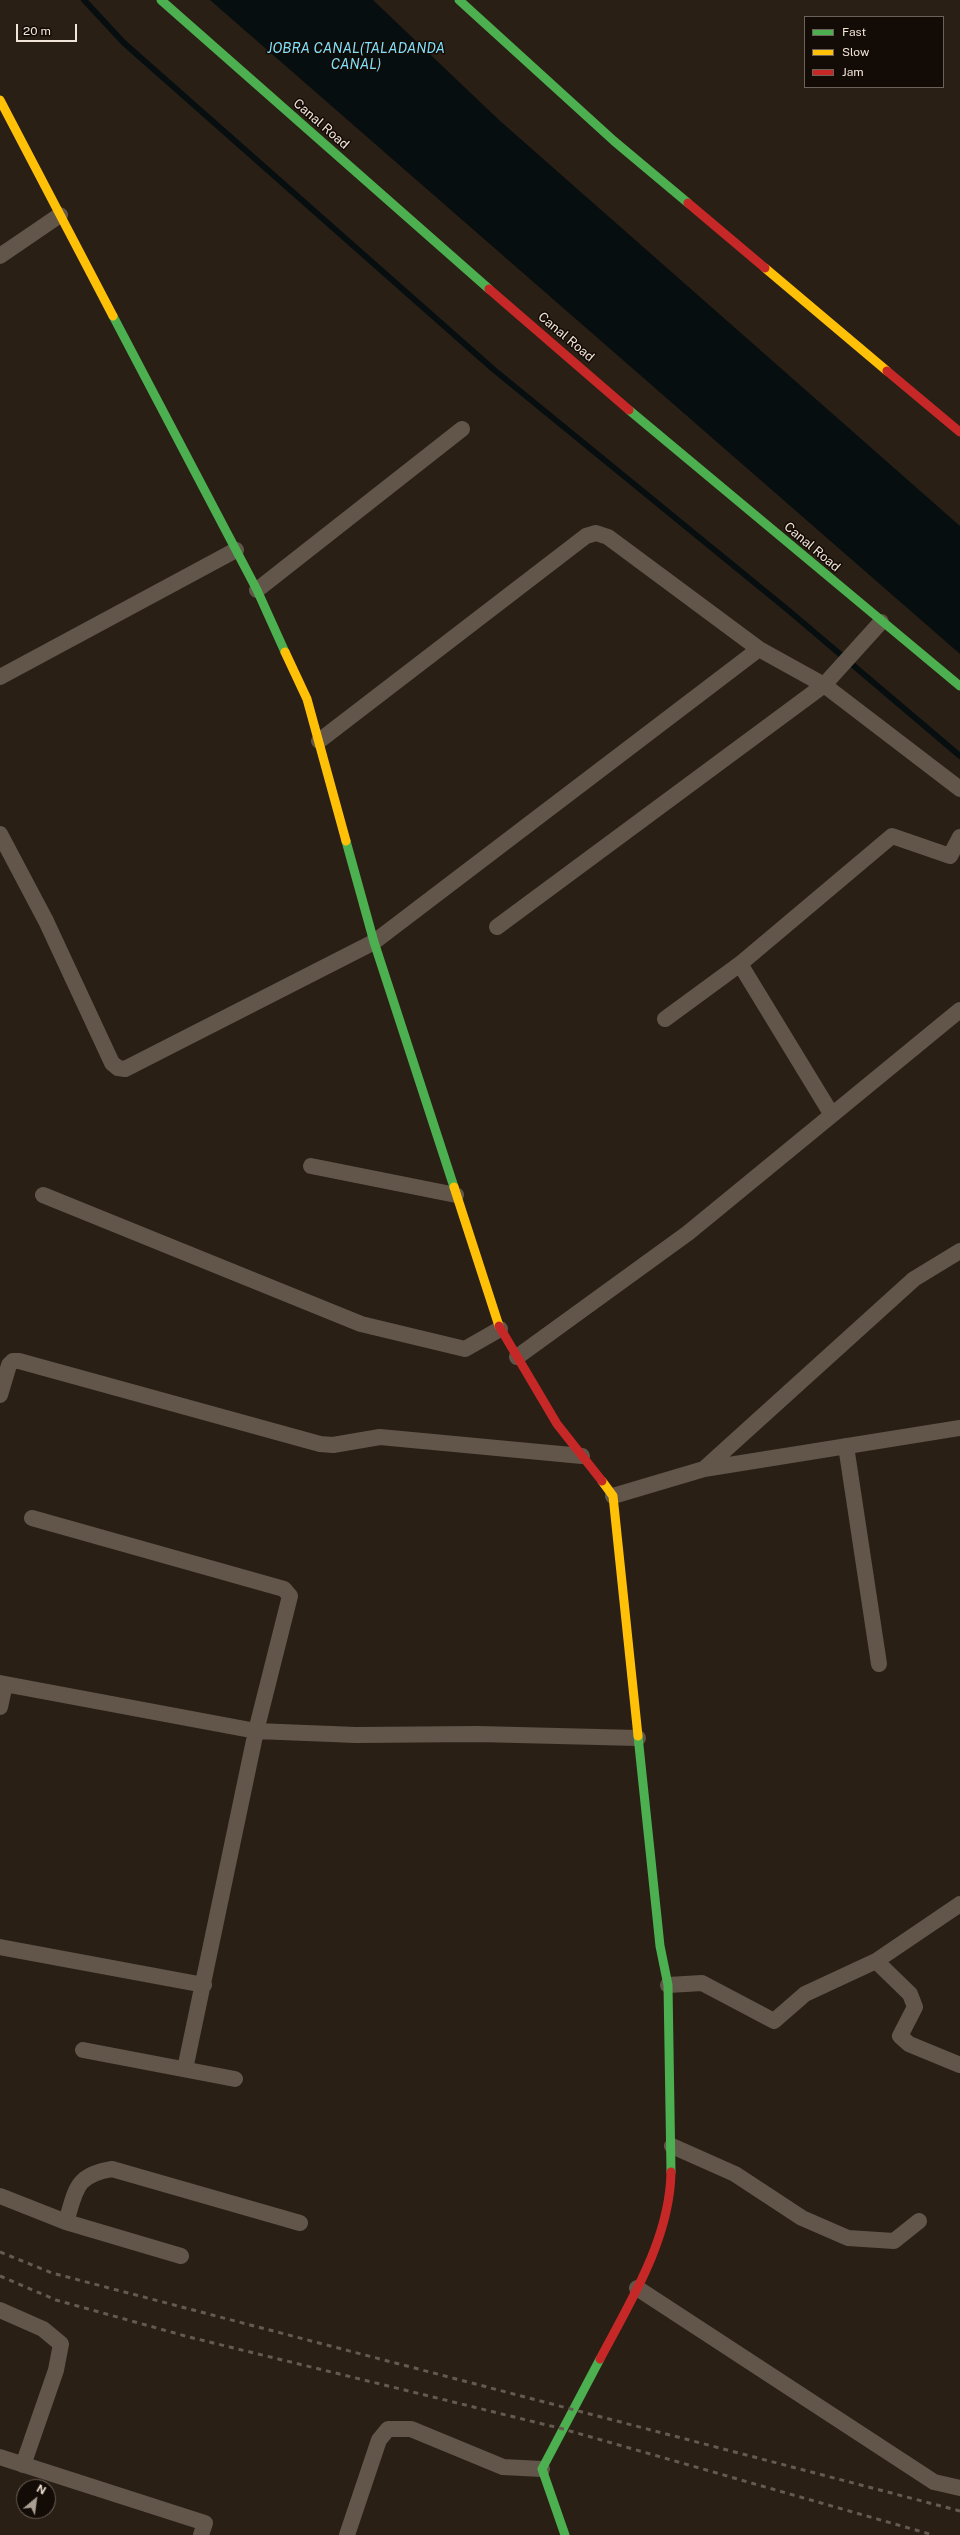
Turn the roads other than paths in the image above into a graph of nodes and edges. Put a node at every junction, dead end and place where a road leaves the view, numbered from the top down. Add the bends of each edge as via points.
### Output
1 (161, 0) edge
2 (459, 0) edge
3 (0, 100) edge
4 (60, 215) junction
5 (0, 256) edge
6 (462, 429) dead end
7 (960, 432) edge
8 (236, 550) junction
9 (257, 590) junction
10 (881, 622) junction
11 (759, 649) junction
12 (0, 677) edge
13 (824, 685) junction
14 (960, 686) edge
15 (319, 741) junction
16 (960, 789) edge
17 (0, 834) edge
18 (960, 837) edge
19 (497, 927) dead end
20 (374, 942) junction
21 (740, 964) junction
22 (960, 1010) edge
23 (665, 1019) dead end
24 (832, 1115) junction
25 (312, 1166) dead end
26 (43, 1195) dead end
27 (456, 1195) junction
28 (960, 1251) edge
29 (500, 1329) junction
30 (517, 1357) junction
31 (0, 1395) edge
32 (960, 1428) edge
33 (846, 1446) junction
34 (582, 1456) junction
35 (704, 1469) junction
36 (613, 1496) junction
37 (32, 1518) dead end
38 (880, 1664) dead end
39 (2, 1684) edge
40 (0, 1707) edge
41 (256, 1731) junction
42 (638, 1738) junction
43 (960, 1904) edge
44 (0, 1947) edge
45 (876, 1961) junction
46 (204, 1985) junction
47 (668, 1985) junction
48 (83, 2050) dead end
49 (960, 2066) edge
50 (185, 2069) junction
51 (234, 2079) dead end
52 (672, 2146) junction
53 (0, 2196) edge
54 (66, 2222) junction
55 (919, 2222) dead end
56 (300, 2223) dead end
57 (181, 2256) dead end
58 (637, 2288) junction
59 (0, 2310) edge
60 (0, 2457) edge
61 (23, 2465) junction
62 (542, 2469) junction
63 (960, 2488) edge
64 (201, 2535) edge
65 (348, 2535) edge
66 (565, 2535) edge

1 - 10 street, Canal Road via 484,285
2 - 7 street via 614,141
3 - 4 street
4 - 5 street
4 - 8 street
6 - 9 street
8 - 9 street
8 - 12 street
9 - 15 street via 307,699
10 - 13 street
10 - 14 street, Canal Road
11 - 13 street
11 - 15 street via 608,537 596,533 586,536
11 - 20 street
13 - 16 street
13 - 19 street
15 - 20 street
17 - 20 street via 46,921 112,1063 118,1068 125,1069
18 - 21 street via 950,856 892,836
20 - 27 street
21 - 23 street
21 - 24 street
22 - 24 street
24 - 30 street via 688,1234
25 - 27 street
26 - 29 street via 361,1324 465,1348
27 - 29 street
28 - 35 street via 914,1279
29 - 30 street
30 - 34 street via 557,1424
31 - 34 street via 9,1365 13,1361 19,1361 320,1444 333,1445 380,1438
32 - 33 street
33 - 35 street
33 - 38 street
34 - 36 street
35 - 36 street
36 - 42 street
37 - 41 street via 284,1589 290,1596 289,1606
39 - 40 street
39 - 41 street
41 - 42 street via 356,1735 478,1734
41 - 46 street
42 - 47 street via 660,1946
43 - 45 street
44 - 46 street
45 - 47 street via 805,1994 774,2021 702,1984
45 - 49 street via 910,1994 915,2007 900,2036 909,2044
46 - 50 street
47 - 52 street
48 - 50 street
50 - 51 street
52 - 55 street via 735,2174 802,2218 848,2238 894,2240
52 - 58 street via 671,2179 662,2228
53 - 54 street
54 - 56 street via 75,2193 83,2179 94,2172 112,2169
54 - 57 street
58 - 62 street
58 - 63 street via 934,2482
59 - 61 street via 43,2329 61,2344 56,2370
60 - 61 street
61 - 64 street via 205,2523
62 - 65 street via 503,2467 411,2429 388,2429 379,2440
62 - 66 street

